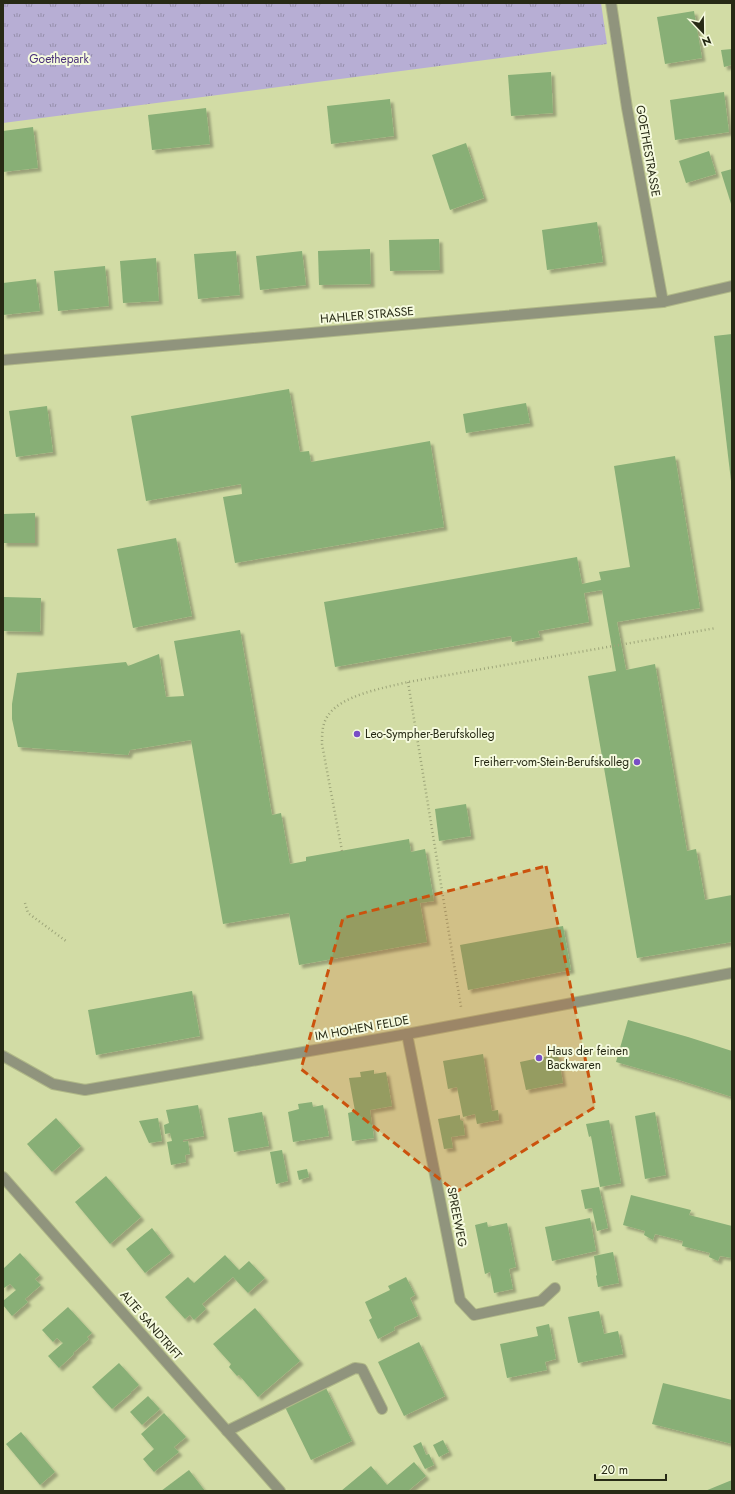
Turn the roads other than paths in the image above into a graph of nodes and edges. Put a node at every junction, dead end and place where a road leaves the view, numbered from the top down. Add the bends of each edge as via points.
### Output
1 (611, 3) edge
2 (732, 286) edge
3 (663, 302) junction
4 (3, 360) edge
5 (732, 973) edge
6 (407, 1034) junction
7 (3, 1056) edge
8 (3, 1177) edge
9 (555, 1288) dead end
10 (382, 1409) dead end
11 (227, 1431) junction
12 (280, 1491) edge

1 - 3 street, GOETHESTRASSE via 627,108
2 - 3 street, HAHLER STRASSE
3 - 4 street, HAHLER STRASSE
5 - 6 street, IM HOHEN FELDE
6 - 7 street, IM HOHEN FELDE via 85,1090 53,1084
6 - 9 street, SPREEWEG via 460,1300 474,1315 541,1301
8 - 11 street, ALTE SANDTRIFT
10 - 11 street via 362,1369 355,1368
11 - 12 street, ALTE SANDTRIFT

